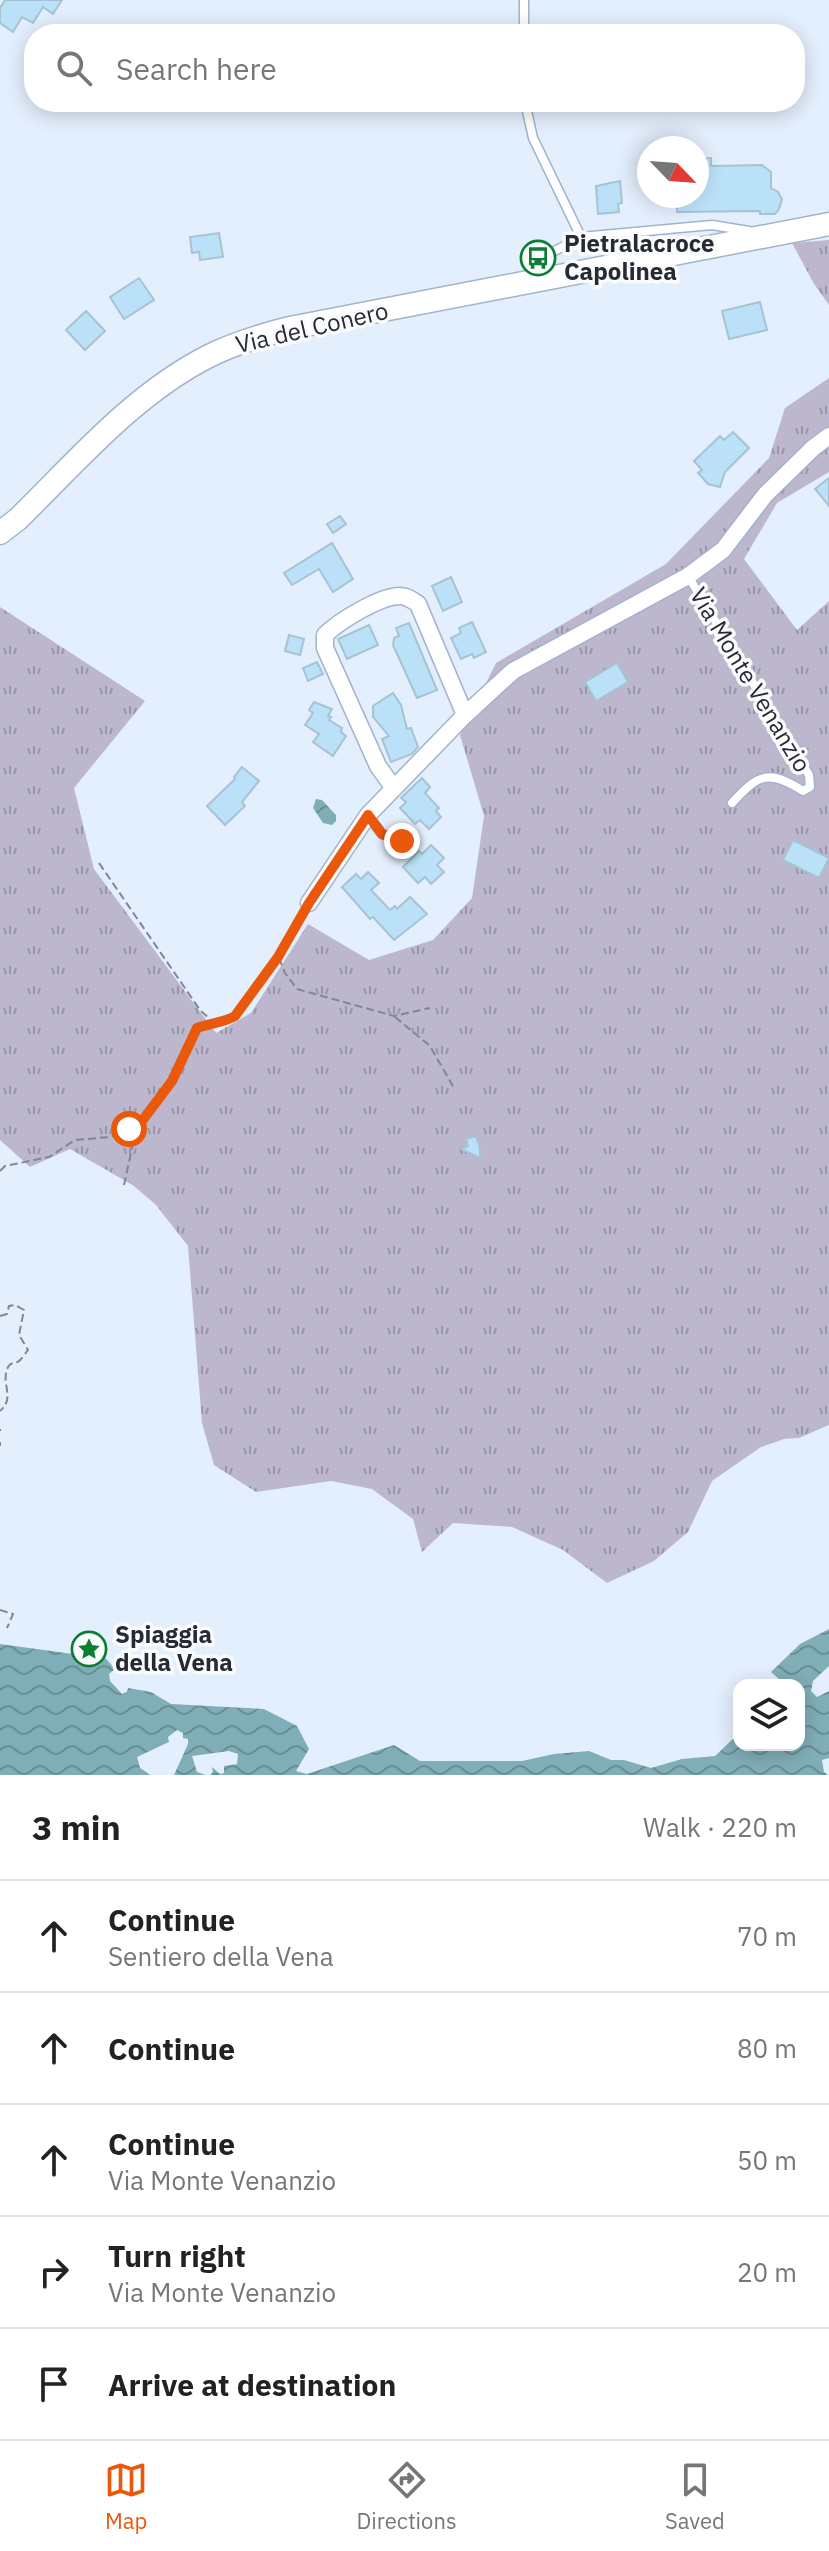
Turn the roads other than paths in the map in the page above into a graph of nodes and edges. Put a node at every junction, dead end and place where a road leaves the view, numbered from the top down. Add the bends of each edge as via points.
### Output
1 (524, 0) edge
2 (524, 24) edge
3 (527, 112) edge
4 (829, 224) edge
5 (774, 235) junction
6 (581, 237) junction
7 (544, 279) junction
8 (829, 436) edge
9 (0, 533) edge
10 (688, 576) junction
11 (465, 715) junction
12 (393, 787) junction
13 (732, 803) dead end
14 (368, 815) junction
15 (402, 841) dead end
16 (309, 903) road end

1 - 2 lane
3 - 6 lane via 533,138
4 - 5 main road, Via del Conero
5 - 6 lane, Via del Conero via 712,225
5 - 7 main road, Via del Conero
6 - 7 lane, Via del Conero via 549,254 543,263
7 - 9 main road, Via del Conero via 290,328 208,356 135,405
8 - 10 street, Via Monte Venanzio via 765,495 723,550
10 - 11 street, Via Monte Venanzio via 513,671
10 - 13 lane, Via Monte Venanzio via 809,775 810,787 803,791 772,775 751,782
11 - 12 street, Via Monte Venanzio
11 - 12 street via 418,604 404,596 390,597 325,635 325,648 378,766
12 - 14 street, Via Monte Venanzio
14 - 15 lane via 382,834
14 - 16 street, Via Monte Venanzio

